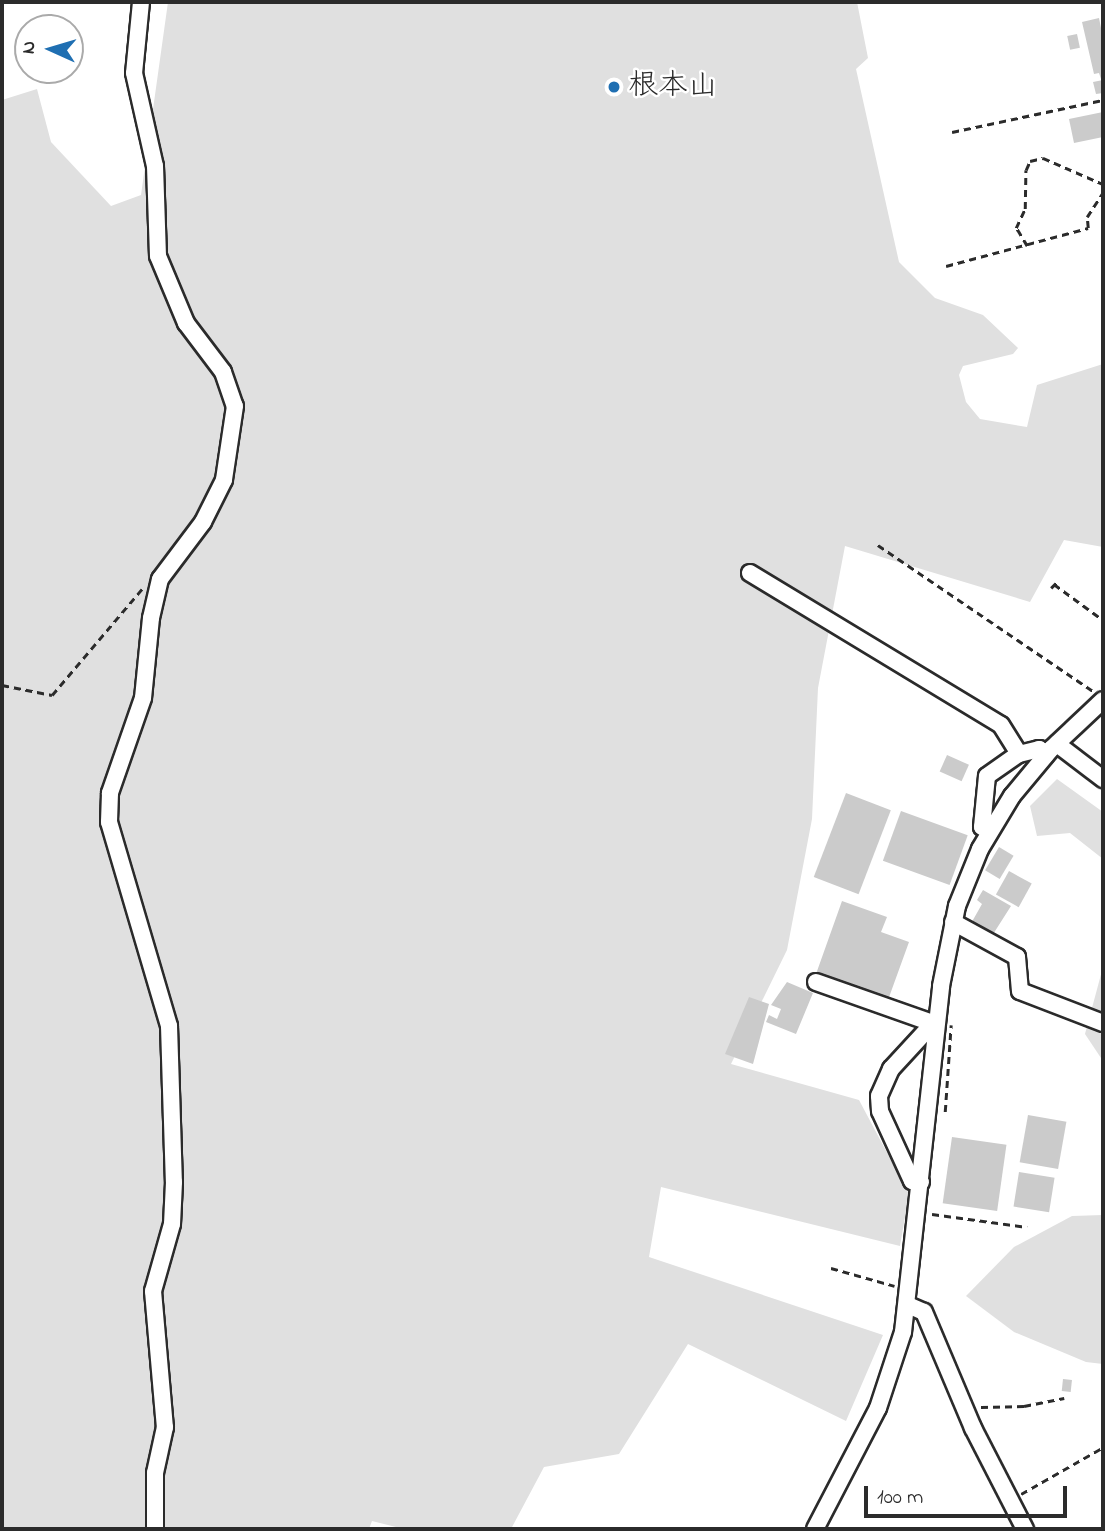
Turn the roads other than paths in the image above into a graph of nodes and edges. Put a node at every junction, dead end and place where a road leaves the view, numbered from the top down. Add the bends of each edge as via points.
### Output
1 (141, 2) edge
2 (750, 573) dead end
3 (1100, 697) edge
4 (1051, 750) junction
5 (1019, 754) junction
6 (1103, 779) edge
7 (990, 831) junction
8 (953, 922) junction
9 (816, 982) dead end
10 (932, 1023) junction
11 (1103, 1023) edge
12 (921, 1182) junction
13 (909, 1297) junction
14 (155, 1529) edge
15 (814, 1529) edge
16 (1025, 1529) edge

1 - 14 street via 134,73 155,166 158,256 186,323 222,372 235,406 224,480 203,522 160,579 150,618 143,698 110,793 110,822 169,1026 174,1182 172,1224 153,1291 165,1427 155,1473
2 - 5 street via 1001,725
3 - 4 street
4 - 5 street
4 - 6 street
4 - 7 street
5 - 7 street via 996,766 985,782 982,827
7 - 8 street
8 - 10 street
8 - 11 street via 1017,957 1020,991
9 - 10 street
10 - 12 street
10 - 12 street via 891,1069 879,1096 880,1111 912,1181
12 - 13 street
13 - 15 street via 897,1357 878,1408
13 - 16 street via 924,1312 964,1410

